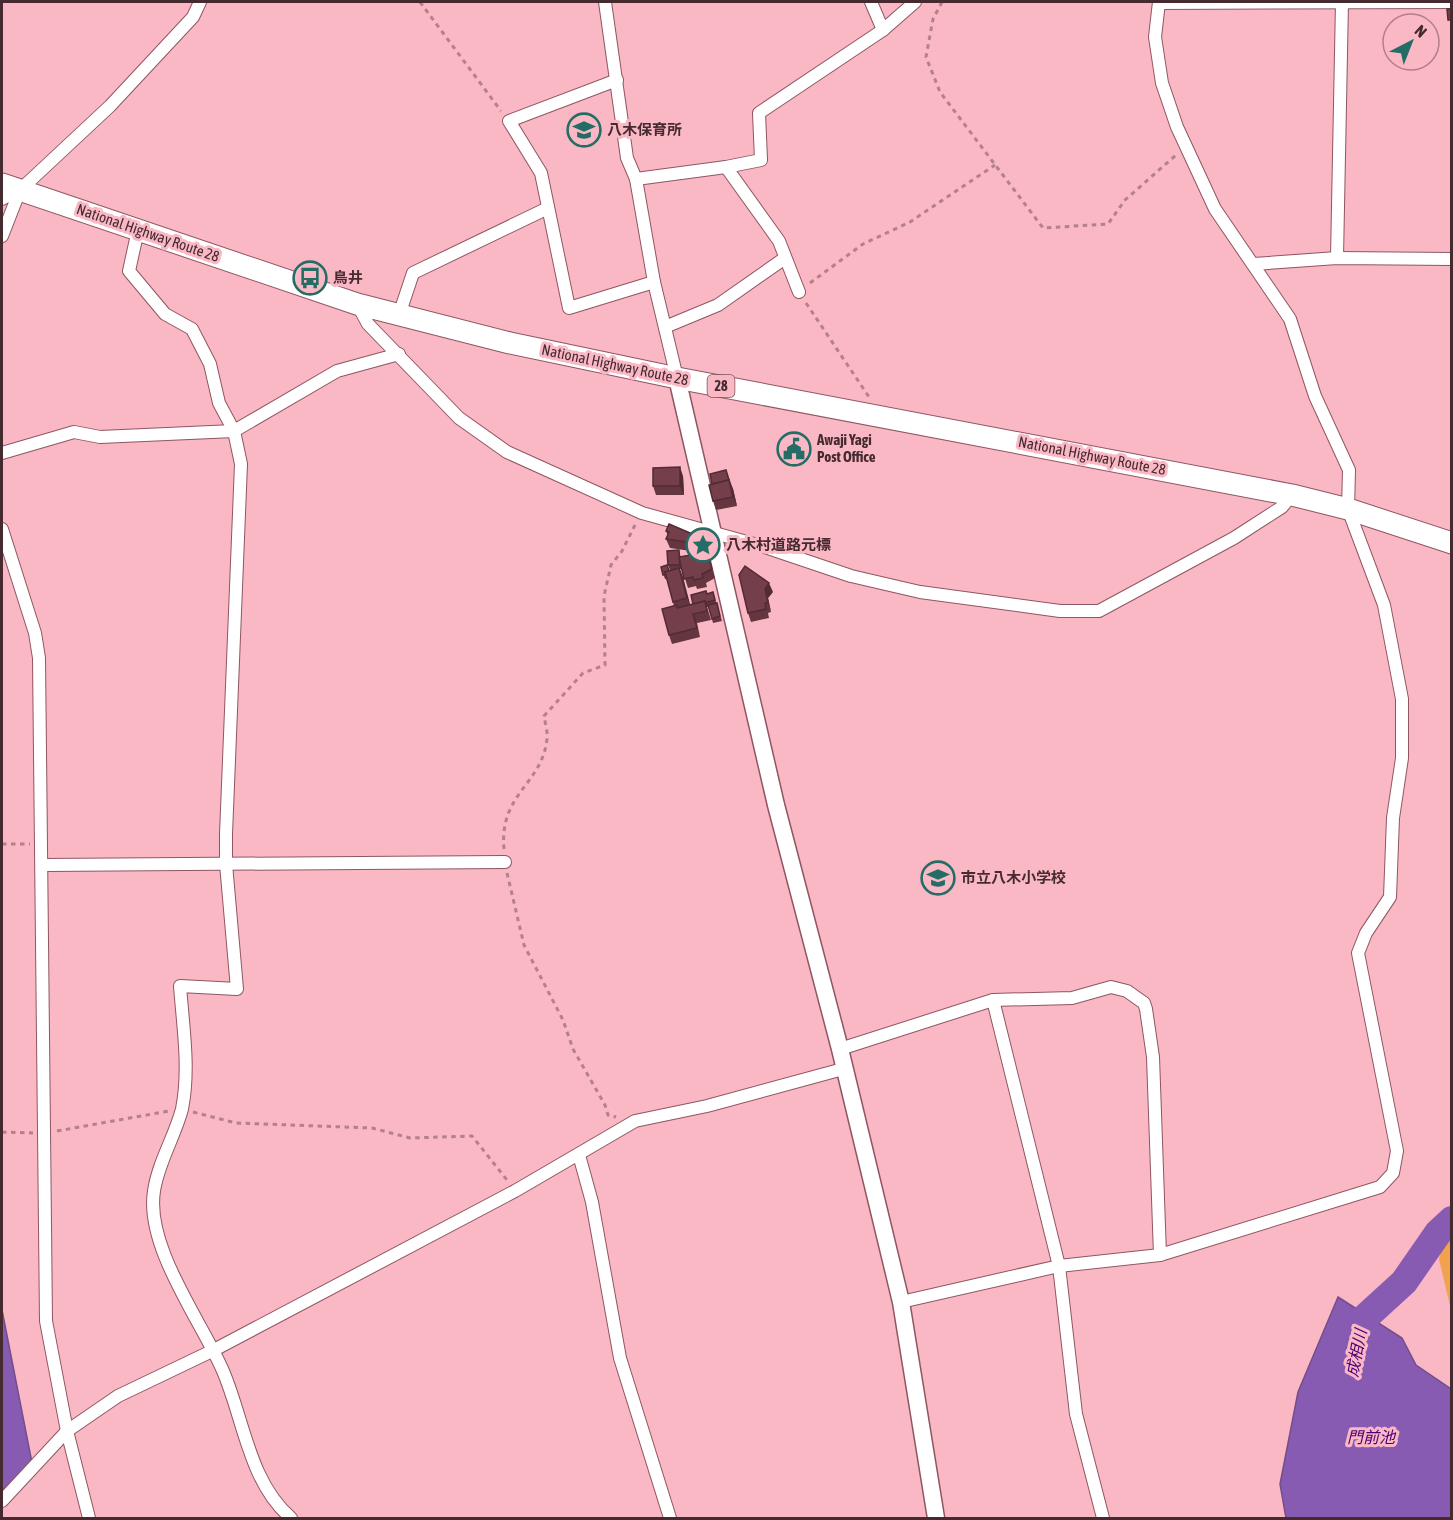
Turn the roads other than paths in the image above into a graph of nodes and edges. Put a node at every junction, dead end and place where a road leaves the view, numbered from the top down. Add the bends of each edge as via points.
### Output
1 (200, 2) edge
2 (605, 2) edge
3 (872, 2) edge
4 (915, 2) edge
5 (1159, 2) edge
6 (1341, 2) edge
7 (1452, 2) edge
8 (883, 30) junction
9 (617, 80) junction
10 (726, 167) junction
11 (636, 179) junction
12 (8, 191) edge
13 (549, 208) junction
14 (138, 230) junction
15 (2, 236) edge
16 (785, 258) junction
17 (1337, 258) junction
18 (1452, 259) edge
19 (1254, 264) junction
20 (654, 282) junction
21 (799, 291) road end
22 (357, 304) junction
23 (399, 315) junction
24 (665, 327) junction
25 (399, 354) junction
26 (677, 378) junction
27 (234, 430) junction
28 (2, 453) edge
29 (1292, 495) junction
30 (1348, 509) junction
31 (2, 529) edge
32 (711, 532) junction
33 (1452, 543) edge
34 (505, 862) road end
35 (226, 864) junction
36 (43, 865) junction
37 (993, 1000) junction
38 (840, 1049) junction
39 (843, 1069) junction
40 (579, 1155) junction
41 (1160, 1255) junction
42 (1059, 1266) junction
43 (901, 1302) junction
44 (212, 1351) junction
45 (67, 1431) junction
46 (2, 1502) edge
47 (89, 1518) edge
48 (291, 1518) edge
49 (670, 1518) edge
50 (936, 1518) edge
51 (1103, 1518) edge

1 - 12 street via 193,16 110,106
2 - 9 street
3 - 8 street
4 - 8 street
5 - 6 street
5 - 19 street via 1155,37 1162,83 1177,127 1215,209
6 - 7 street
6 - 17 street
8 - 10 street via 759,113 761,160
9 - 11 street via 627,158
9 - 13 street via 509,121 541,173
10 - 11 street
10 - 16 street via 779,241
11 - 20 street
12 - 14 highway, National Highway Route 28 / 28
12 - 15 street
13 - 20 street via 569,308
13 - 23 street via 413,273
14 - 22 highway, National Highway Route 28 / 28
14 - 27 street via 129,271 165,314 192,329 210,364 219,403
16 - 21 street
16 - 24 street via 718,305
17 - 18 street
17 - 19 street
19 - 30 street via 1290,319 1315,396 1349,470
20 - 24 street
22 - 23 highway, National Highway Route 28 / 28
22 - 25 street via 368,324
23 - 26 highway, National Highway Route 28 / 28 via 510,344
24 - 26 street
25 - 27 street via 337,371
25 - 32 street via 459,418 507,452 642,513
26 - 29 highway, National Highway Route 28 / 28
26 - 32 street
27 - 28 street via 100,437 74,432
27 - 35 street via 241,464
29 - 30 highway, National Highway Route 28 / 28
29 - 32 street via 1282,507 1234,538 1099,611 1060,611 920,592 851,576
30 - 33 highway, National Highway Route 28 / 28
30 - 41 street via 1384,605 1402,699 1402,758 1393,818 1390,897 1358,953 1397,1151 1393,1173 1380,1187
31 - 36 street via 35,633 39,658
32 - 38 street via 776,805
34 - 35 street
35 - 36 street
35 - 44 street via 237,989 180,986 186,1071 182,1109 154,1191 155,1220 171,1272
36 - 45 street via 46,1322
37 - 38 street
37 - 41 street via 1072,998 1111,987 1127,991 1144,1003 1153,1057
37 - 42 street
38 - 39 street
39 - 40 street via 636,1121
39 - 43 street
40 - 44 street
40 - 49 street via 592,1202 620,1358
41 - 42 street
42 - 43 street
42 - 51 street via 1076,1414
43 - 50 street
44 - 45 street via 118,1396
44 - 48 street via 265,1487
45 - 46 street
45 - 47 street

